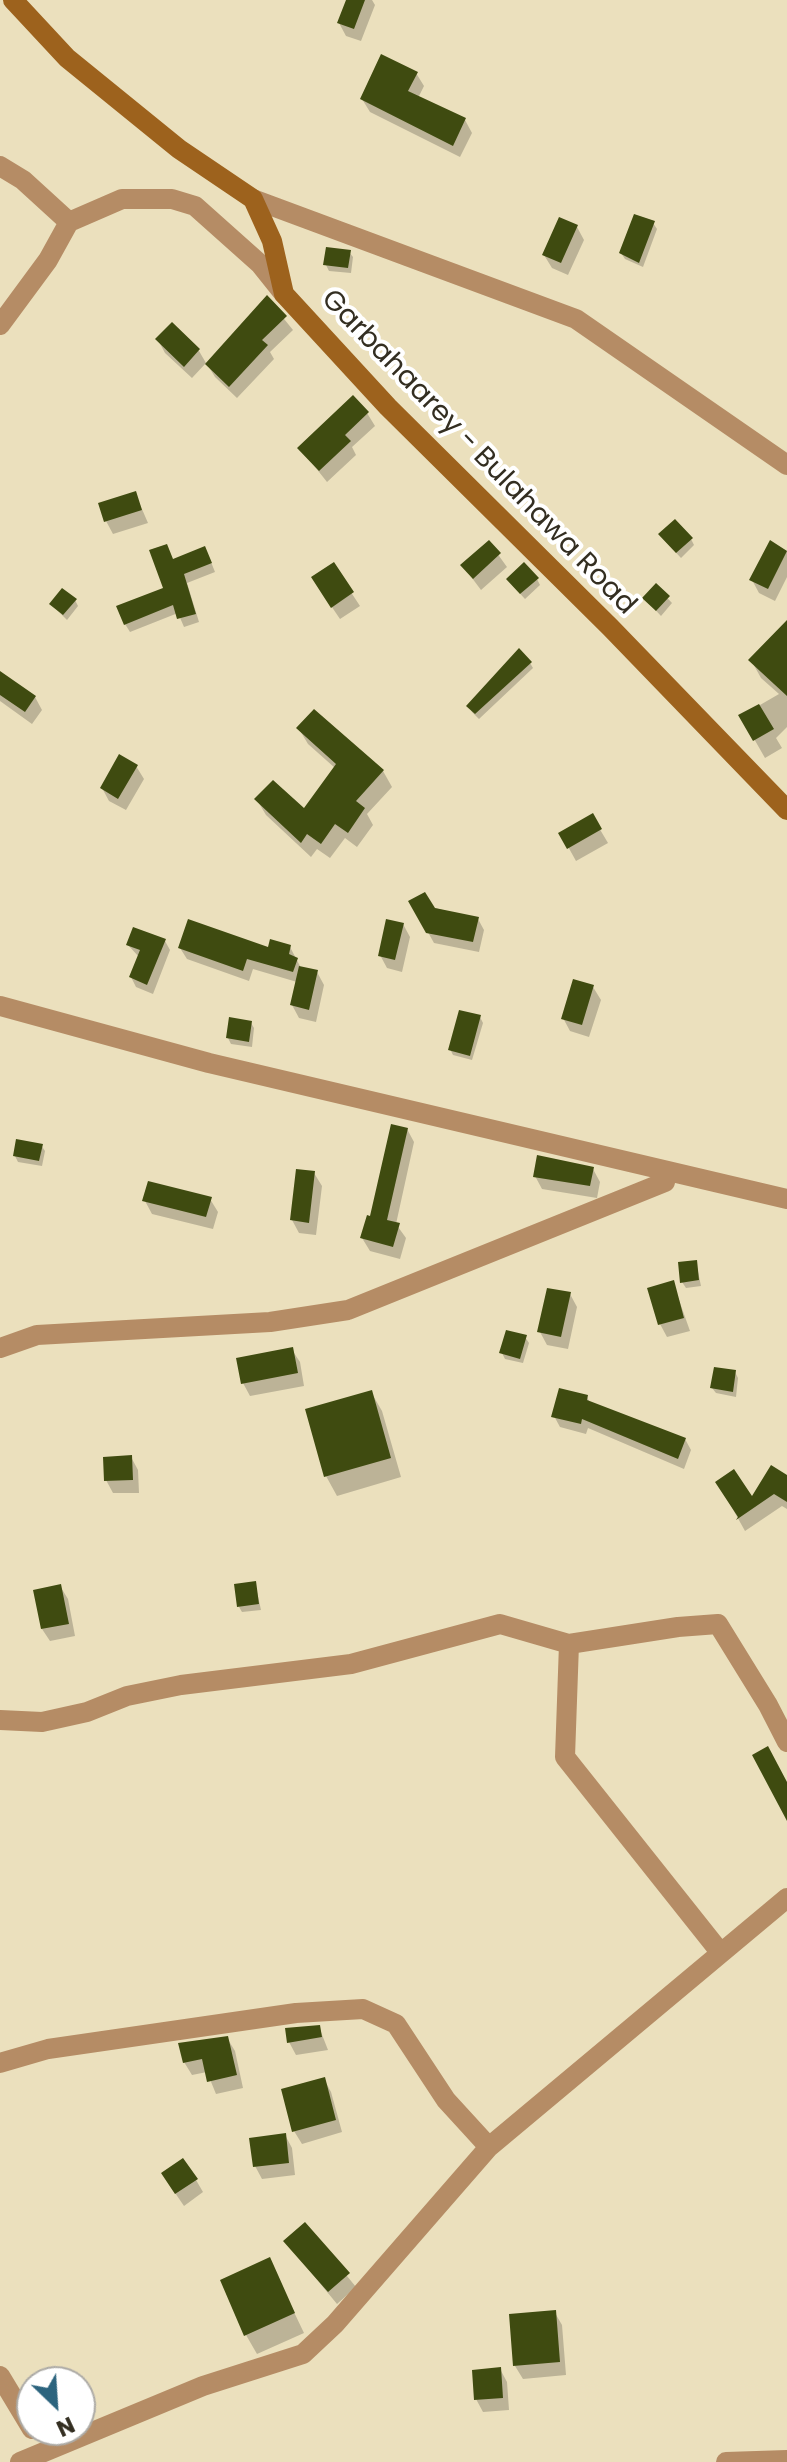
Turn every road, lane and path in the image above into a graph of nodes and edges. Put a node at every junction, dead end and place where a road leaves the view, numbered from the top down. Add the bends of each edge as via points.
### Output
1 (13, 0) edge
2 (0, 166) edge
3 (253, 199) junction
4 (69, 222) junction
5 (284, 294) junction
6 (0, 325) edge
7 (787, 465) edge
8 (787, 810) edge
9 (0, 1006) edge
10 (667, 1171) junction
11 (787, 1199) edge
12 (0, 1348) edge
13 (569, 1644) junction
14 (0, 1720) edge
15 (787, 1742) edge
16 (787, 1898) edge
17 (720, 1952) junction
18 (0, 2063) edge
19 (489, 2147) junction
20 (0, 2376) edge
21 (16, 2402) edge
22 (43, 2446) edge
23 (45, 2450) junction
24 (787, 2460) edge
25 (20, 2462) edge
26 (726, 2462) edge

1 - 3 main road via 67,58 179,149
2 - 4 street
3 - 5 main road, Garbahaarey - Bulahawa Road via 272,241
3 - 7 street via 576,319
4 - 5 street via 122,199 172,199 195,206 260,264
4 - 6 street
5 - 8 main road, Garbahaarey - Bulahawa Road via 388,407
9 - 10 street via 209,1063
10 - 11 street
10 - 12 street via 665,1182 348,1310 270,1322 37,1335
13 - 14 street via 500,1624 351,1664 181,1685 42,1722
13 - 15 street via 718,1624
13 - 17 street via 565,1757
16 - 17 street
17 - 19 street
18 - 19 street via 48,2049 296,2013 363,2009 396,2024 446,2100
19 - 23 street via 303,2354 203,2386
20 - 21 street
22 - 23 street
23 - 25 street
24 - 26 street

